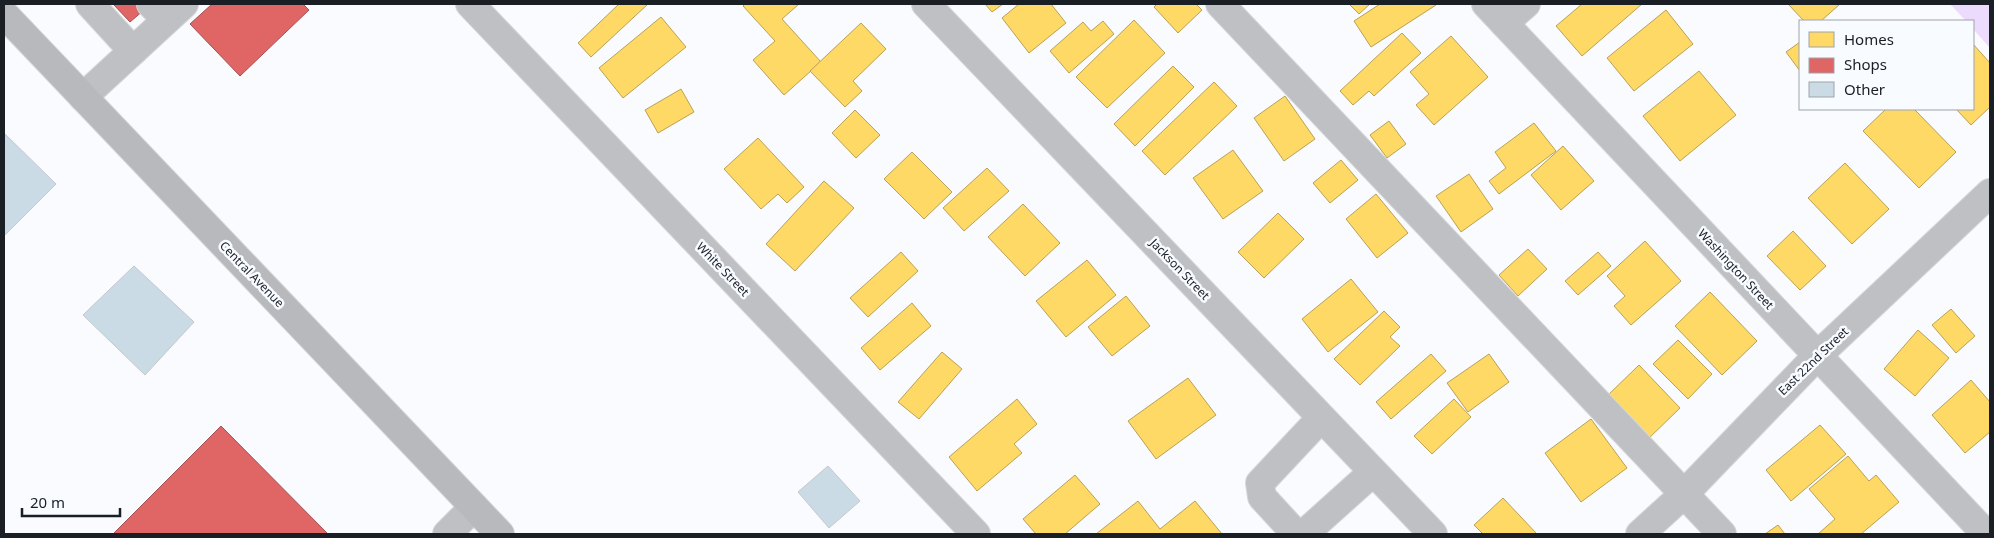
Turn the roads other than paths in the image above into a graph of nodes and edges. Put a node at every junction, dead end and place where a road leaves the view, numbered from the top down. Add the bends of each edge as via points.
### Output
1 (90, 4) edge
2 (470, 4) edge
3 (926, 4) edge
4 (1220, 4) edge
5 (1526, 4) edge
6 (167, 9) edge
7 (1495, 13) edge
8 (4, 14) edge
9 (133, 51) junction
10 (83, 97) junction
11 (1990, 192) edge
12 (1818, 355) junction
13 (1321, 418) junction
14 (1373, 472) junction
15 (1684, 494) junction
16 (474, 507) junction
17 (447, 534) edge
18 (500, 534) edge
19 (976, 534) edge
20 (1296, 534) edge
21 (1304, 534) edge
22 (1433, 534) edge
23 (1640, 534) edge
24 (1722, 534) edge
25 (1986, 534) edge

1 - 9 street
2 - 19 street, White Street
3 - 13 street, Jackson Street
4 - 15 street
5 - 7 street
6 - 9 street
7 - 12 street, Washington Street
8 - 10 main road, Central Avenue
9 - 10 street
10 - 16 main road, Central Avenue
11 - 12 street, East 22nd Street
12 - 15 street, East 22nd Street
12 - 25 street, Washington Street
13 - 14 street, Jackson Street
13 - 20 street via 1260,483 1262,497
14 - 21 street
14 - 22 street, Jackson Street
15 - 23 street, East 22nd Street
15 - 24 street
16 - 17 street
16 - 18 main road, Central Avenue

